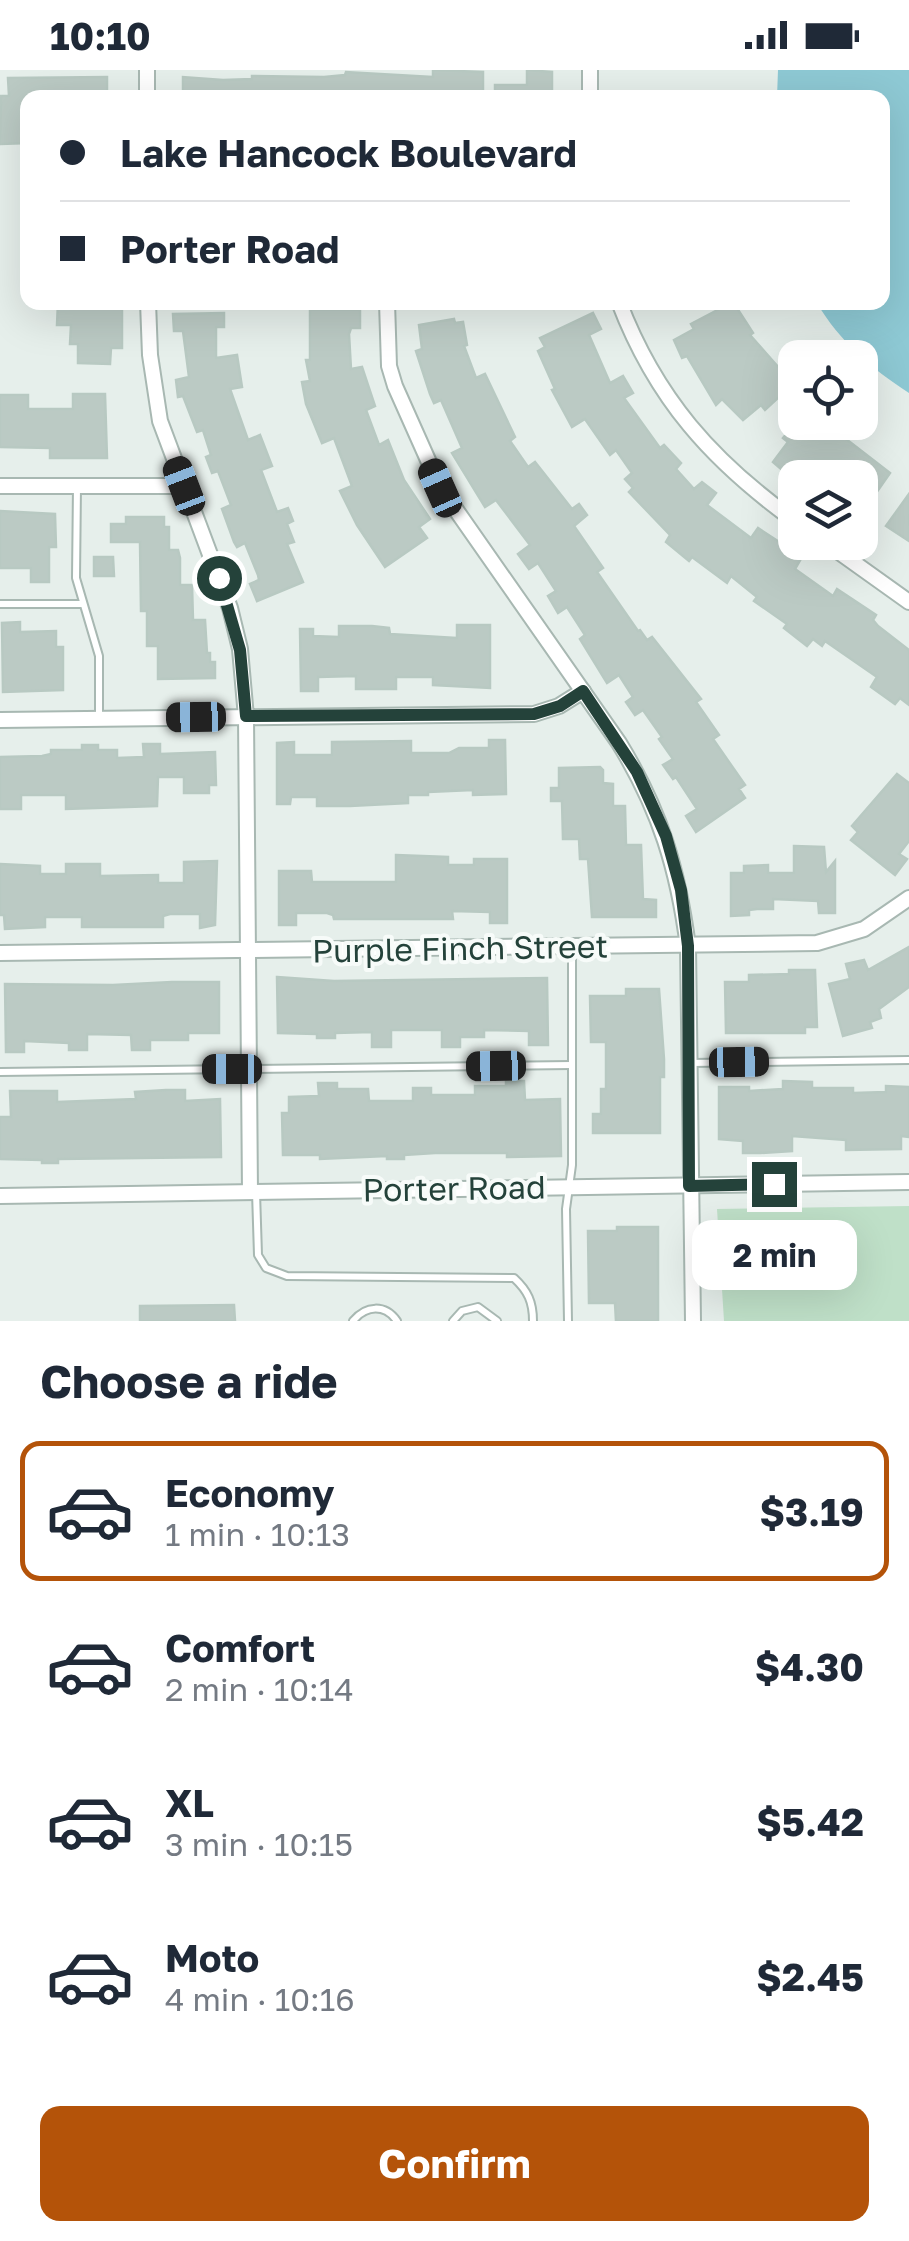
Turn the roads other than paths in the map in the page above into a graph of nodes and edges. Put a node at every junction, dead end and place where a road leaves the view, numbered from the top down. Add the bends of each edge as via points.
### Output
1 (148, 310) edge
2 (387, 310) edge
3 (623, 310) edge
4 (77, 484) junction
5 (0, 486) edge
6 (184, 486) junction
7 (778, 508) edge
8 (850, 560) edge
9 (909, 602) edge
10 (0, 604) edge
11 (82, 604) junction
12 (583, 691) junction
13 (246, 716) junction
14 (99, 719) junction
15 (0, 720) edge
16 (909, 898) edge
17 (572, 946) junction
18 (688, 946) junction
19 (248, 950) junction
20 (0, 953) edge
21 (909, 1060) edge
22 (689, 1063) junction
23 (572, 1065) junction
24 (250, 1069) junction
25 (0, 1072) edge
26 (909, 1182) edge
27 (569, 1186) junction
28 (689, 1186) junction
29 (253, 1192) junction
30 (0, 1196) edge
31 (353, 1321) edge
32 (397, 1321) edge
33 (453, 1321) edge
34 (497, 1321) edge
35 (533, 1321) edge
36 (568, 1321) edge
37 (693, 1321) edge

1 - 6 street via 160,421
2 - 12 street via 395,386 440,488
3 - 7 street via 670,403 724,465
4 - 5 street
4 - 6 street
4 - 11 lane
6 - 13 street via 230,608
8 - 9 street
10 - 11 lane
11 - 14 lane via 99,656
12 - 13 street via 534,714
12 - 18 street via 637,772 666,836
13 - 14 street
13 - 19 street
14 - 15 street
16 - 18 street, Purple Finch Street via 864,929 817,943
17 - 18 street, Purple Finch Street
17 - 19 street, Purple Finch Street
17 - 23 lane
18 - 22 street
19 - 20 street, Purple Finch Street
19 - 24 street
21 - 22 lane
22 - 28 street
23 - 24 lane
23 - 27 lane
24 - 25 lane
24 - 29 street
26 - 28 street, Porter Road
27 - 28 street, Porter Road
27 - 29 street, Porter Road
27 - 36 lane
28 - 37 street
29 - 30 street, Porter Road
29 - 35 lane via 258,1254 266,1268 287,1276 514,1278 533,1305
31 - 32 lane via 376,1308
33 - 34 lane via 478,1308

